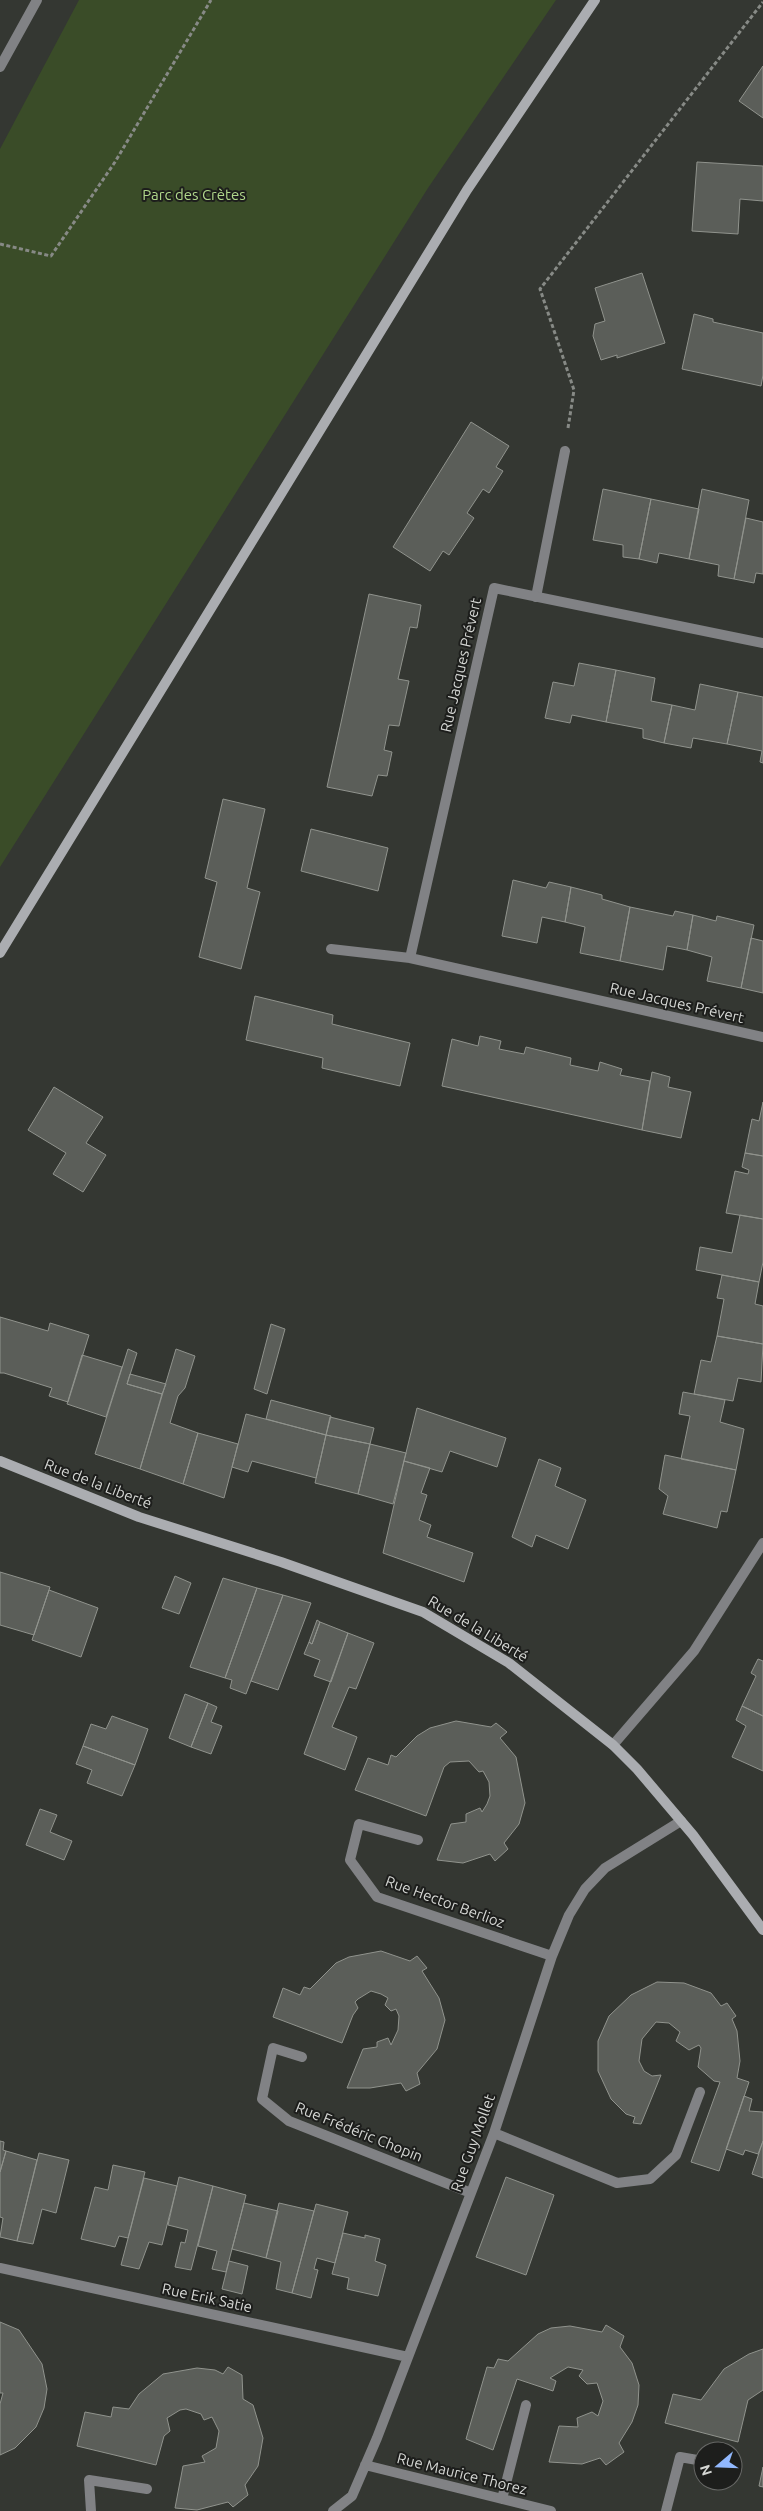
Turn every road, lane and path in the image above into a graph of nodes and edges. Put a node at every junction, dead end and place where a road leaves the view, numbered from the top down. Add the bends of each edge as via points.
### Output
1 (37, 0) edge
2 (211, 0) edge
3 (595, 0) edge
4 (763, 2) edge
5 (0, 67) edge
6 (0, 244) edge
7 (565, 451) joint
8 (536, 597) junction
9 (763, 643) edge
10 (331, 949) dead end
11 (0, 953) edge
12 (410, 958) junction
13 (763, 1037) edge
14 (0, 1461) edge
15 (763, 1542) edge
16 (613, 1745) junction
17 (681, 1821) junction
18 (418, 1840) dead end
19 (762, 1927) edge
20 (552, 1956) junction
21 (302, 2057) dead end
22 (700, 2092) dead end
23 (494, 2133) junction
24 (471, 2193) junction
25 (0, 2268) edge
26 (408, 2357) junction
27 (526, 2406) dead end
28 (693, 2459) edge
29 (365, 2466) junction
30 (147, 2489) dead end
31 (502, 2499) junction
32 (91, 2511) edge
33 (333, 2511) edge
34 (551, 2511) edge
35 (666, 2511) edge

1 - 5 street
2 - 6 path via 115,162 51,256
3 - 11 main road via 462,198
4 - 7 path via 540,289 574,390
7 - 8 street
8 - 9 street, Rue Jacques Prévert
8 - 12 street, Rue Jacques Prévert via 494,588
10 - 12 street, Rue Jacques Prévert
12 - 13 street, Rue Jacques Prévert
14 - 16 main road, Rue de la Liberté via 140,1517 423,1612 508,1662
15 - 16 street via 694,1651
16 - 17 main road, Rue de la Liberté via 638,1769
17 - 19 main road, Rue de la Liberté
17 - 20 street, Rue Guy Mollet via 605,1868 585,1889 569,1915
18 - 20 street, Rue Hector Berlioz via 359,1824 350,1860 377,1897
20 - 23 street, Rue Guy Mollet
21 - 24 street, Rue Frédéric Chopin via 273,2048 262,2099 288,2122
22 - 23 street via 676,2155 650,2179 617,2183
23 - 24 street, Rue Guy Mollet
24 - 26 street, Rue Guy Mollet
25 - 26 street, Rue Erik Satie
26 - 29 street, Rue Guy Mollet
27 - 31 street
28 - 35 street via 680,2457
29 - 31 street, Rue Maurice Thorez
29 - 33 street, Rue Guy Mollet via 352,2496
30 - 32 street via 89,2480
31 - 34 street, Rue Maurice Thorez

